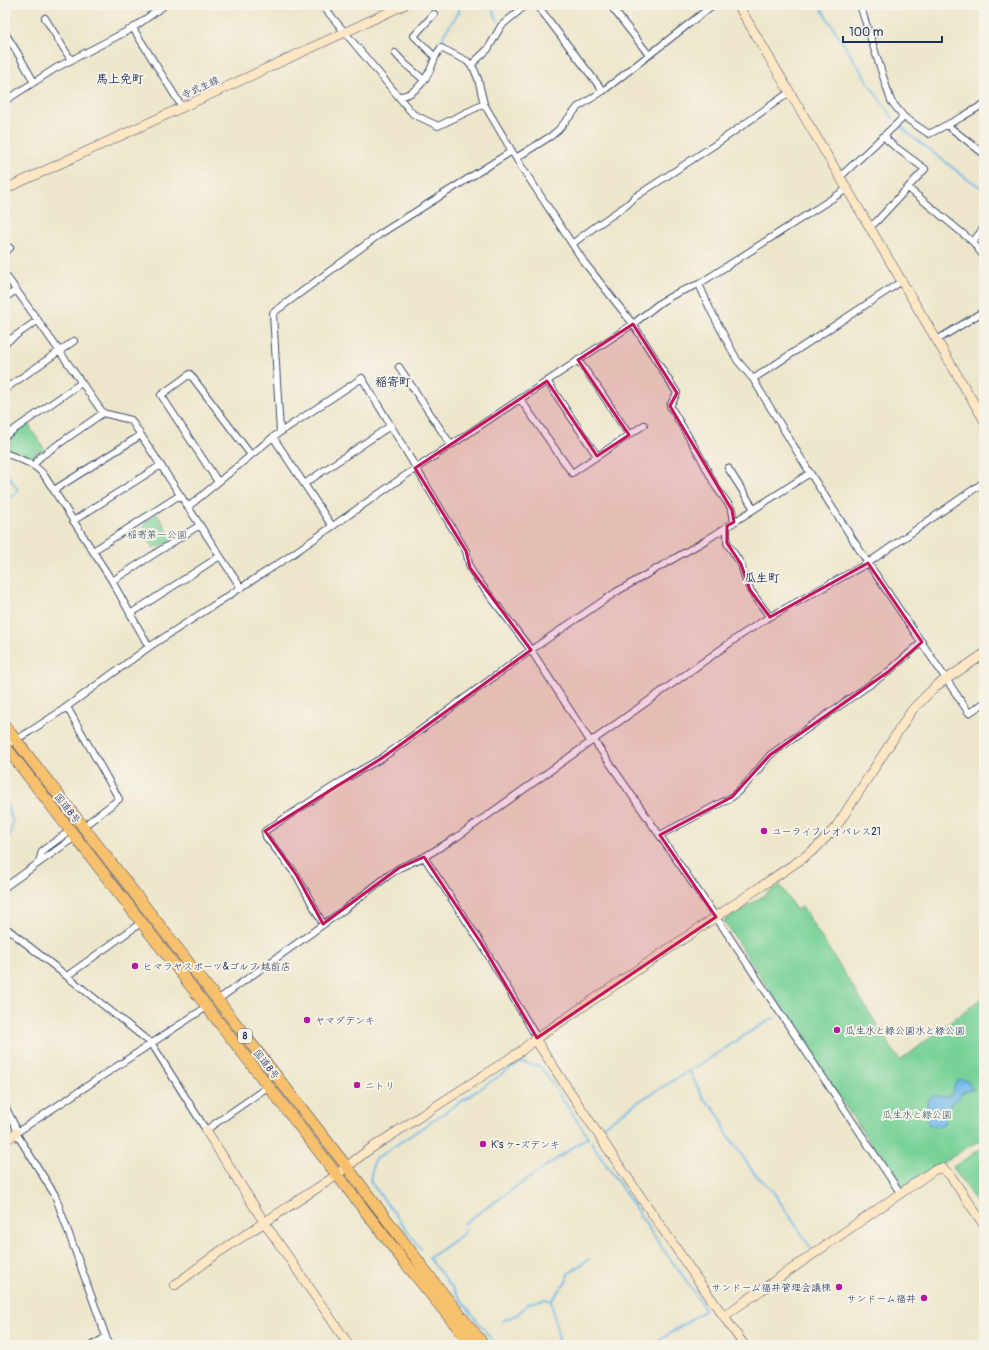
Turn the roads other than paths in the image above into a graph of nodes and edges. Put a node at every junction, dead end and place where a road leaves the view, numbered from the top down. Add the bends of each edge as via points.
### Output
1 (165, 5) edge
2 (322, 5) edge
3 (404, 5) edge
4 (526, 5) edge
5 (537, 5) edge
6 (610, 5) edge
7 (713, 5) edge
8 (738, 5) edge
9 (860, 5) edge
10 (434, 14) dead end
11 (45, 18) dead end
12 (133, 28) junction
13 (5, 33) edge
14 (344, 33) junction
15 (396, 53) dead end
16 (649, 55) junction
17 (435, 57) junction
18 (70, 60) junction
19 (471, 65) junction
20 (424, 80) junction
21 (34, 82) junction
22 (603, 91) junction
23 (790, 92) junction
24 (398, 96) junction
25 (5, 101) edge
26 (484, 104) junction
27 (984, 104) edge
28 (182, 107) junction
29 (904, 117) junction
30 (947, 125) junction
31 (886, 134) junction
32 (514, 154) junction
33 (984, 154) edge
34 (840, 177) junction
35 (908, 188) junction
36 (5, 189) edge
37 (847, 189) junction
38 (870, 227) junction
39 (984, 227) edge
40 (973, 242) junction
41 (572, 244) junction
42 (984, 257) edge
43 (5, 274) edge
44 (902, 281) junction
45 (699, 284) junction
46 (16, 290) junction
47 (5, 298) edge
48 (984, 311) edge
49 (38, 320) junction
50 (632, 324) junction
51 (937, 340) junction
52 (74, 341) dead end
53 (5, 343) edge
54 (59, 352) junction
55 (578, 360) junction
56 (399, 367) dead end
57 (753, 379) junction
58 (547, 381) junction
59 (81, 383) junction
60 (5, 390) edge
61 (520, 399) junction
62 (103, 413) junction
63 (984, 420) edge
64 (644, 425) dead end
65 (390, 426) junction
66 (280, 432) junction
67 (141, 435) junction
68 (629, 435) junction
69 (5, 436) edge
70 (273, 437) junction
71 (451, 444) junction
72 (5, 453) edge
73 (251, 455) junction
74 (597, 456) junction
75 (34, 465) junction
76 (161, 465) junction
77 (415, 468) junction
78 (728, 468) dead end
79 (810, 473) junction
80 (218, 482) junction
81 (984, 482) edge
82 (304, 484) junction
83 (54, 490) junction
84 (180, 495) junction
85 (188, 507) junction
86 (754, 509) junction
87 (74, 521) junction
88 (734, 522) junction
89 (200, 525) junction
90 (332, 526) junction
91 (727, 526) junction
92 (93, 551) junction
93 (220, 556) junction
94 (868, 563) junction
95 (112, 581) junction
96 (241, 588) junction
97 (130, 614) junction
98 (770, 616) junction
99 (922, 642) junction
100 (149, 647) junction
101 (531, 650) junction
102 (984, 654) edge
103 (946, 679) junction
104 (984, 703) edge
105 (67, 707) junction
106 (5, 726) edge
107 (16, 740) junction
108 (592, 740) junction
109 (5, 746) edge
110 (89, 822) tunnel mouth
111 (71, 835) junction
112 (660, 835) junction
113 (424, 857) junction
114 (40, 860) junction
115 (5, 887) edge
116 (716, 917) junction
117 (142, 922) junction
118 (323, 924) junction
119 (5, 927) edge
120 (67, 976) junction
121 (217, 1000) junction
122 (207, 1007) junction
123 (536, 1039) junction
124 (152, 1044) junction
125 (269, 1086) junction
126 (5, 1106) edge
127 (206, 1130) junction
128 (17, 1132) junction
129 (5, 1141) edge
130 (347, 1167) junction
131 (337, 1174) junction
132 (901, 1194) junction
133 (264, 1222) junction
134 (984, 1225) edge
135 (175, 1285) dead end
136 (724, 1316) junction
137 (106, 1336) junction
138 (93, 1345) edge
139 (109, 1345) edge
140 (349, 1345) edge
141 (472, 1345) edge
142 (484, 1345) edge
143 (744, 1345) edge

1 - 12 street
2 - 14 street
3 - 14 street, 寺武生線
4 - 19 street via 501,26 488,49
5 - 22 street
6 - 16 street
7 - 16 street
8 - 23 street
9 - 29 street via 891,100
10 - 17 street via 414,36
11 - 18 street
12 - 18 street
12 - 28 street
13 - 21 street
14 - 24 street
14 - 28 street, 寺武生線
15 - 20 street
16 - 22 street
17 - 19 street via 441,48
17 - 20 street
18 - 21 street
19 - 26 street via 478,79
20 - 24 street via 412,93
21 - 25 street
22 - 32 street via 574,111 554,133
23 - 34 street
23 - 41 street
24 - 26 street via 414,114 438,126
26 - 32 street
27 - 30 street
28 - 36 street, 寺武生線
29 - 30 street via 929,134
29 - 31 street
30 - 33 street
31 - 34 street
31 - 35 street via 887,140 925,169
32 - 41 street
32 - 66 street via 380,234 273,313
34 - 37 street
35 - 38 street
35 - 40 street
37 - 38 street
37 - 45 street
38 - 44 street
39 - 40 street
40 - 42 street
41 - 50 street
43 - 46 street
44 - 51 street
44 - 57 street
45 - 50 street via 661,302
45 - 57 street via 737,360
46 - 47 street
46 - 49 street
48 - 51 street
49 - 53 street
49 - 54 street
50 - 55 street
50 - 88 street via 677,394 670,406 732,510
51 - 63 street
52 - 54 street
54 - 59 street
54 - 60 street
55 - 58 street
55 - 68 street
56 - 71 street
57 - 79 street
58 - 61 street
58 - 74 street
59 - 62 street
59 - 69 street
61 - 71 street
61 - 74 street via 572,472
62 - 67 street via 131,420
62 - 75 street via 40,457
64 - 68 street
65 - 66 street via 362,378
65 - 77 street
65 - 82 street
66 - 70 street
67 - 76 street
67 - 83 street
68 - 74 street
70 - 73 street
70 - 82 street
71 - 77 street
72 - 75 street
73 - 80 street
73 - 80 street via 190,374 161,395
75 - 83 street via 39,468
76 - 84 street
76 - 87 street
77 - 90 street
77 - 101 street via 466,551 470,568
78 - 86 street
79 - 86 street
79 - 94 street
80 - 85 street
81 - 94 street
82 - 90 street
83 - 87 street
84 - 85 street
84 - 92 street
85 - 89 street
86 - 88 street
87 - 92 street
88 - 91 street
89 - 93 street
89 - 95 street
90 - 96 street
91 - 98 street via 728,543 741,564 750,590
91 - 101 street via 616,592
92 - 95 street
93 - 96 street
93 - 97 street
94 - 98 street
94 - 99 street
95 - 97 street
96 - 100 street
97 - 100 street
98 - 108 street
99 - 103 street
99 - 112 street via 888,672 770,755 732,797
100 - 105 street
101 - 108 street
101 - 118 street via 382,758 265,831 266,837 297,876
102 - 103 street
103 - 104 street via 969,713
103 - 116 street via 922,699 904,720 843,817 827,837 803,858
105 - 107 street
105 - 110 street via 119,799
106 - 107 highway, 国道8号 / 8
107 - 109 street
107 - 121 highway, 国道8号 / 8
108 - 112 street
108 - 113 street via 457,837
109 - 111 highway, 国道8号 / 8
111 - 114 street
111 - 114 street
111 - 117 highway, 国道8号 / 8
112 - 116 street
113 - 118 street via 399,868
113 - 123 street via 482,943
114 - 115 street
116 - 123 street
116 - 132 street
117 - 120 street
117 - 122 highway, 国道8号 / 8
118 - 121 street
119 - 120 street
120 - 124 street
121 - 122 street
121 - 130 highway, 国道8号 / 8
122 - 124 street
122 - 125 highway, 国道8号 / 8
123 - 130 street
123 - 136 street via 634,1187
124 - 127 street
124 - 128 street
125 - 127 street
125 - 131 highway, 国道8号 / 8
126 - 128 street
127 - 133 street
128 - 129 street
128 - 137 street via 54,1192
130 - 131 street
130 - 142 highway, 国道8号 / 8
131 - 133 street
131 - 141 highway, 国道8号 / 8
132 - 134 street via 914,1181 942,1168 946,1170
132 - 136 street
133 - 135 street
133 - 140 street
136 - 143 street
137 - 138 street
137 - 139 street

